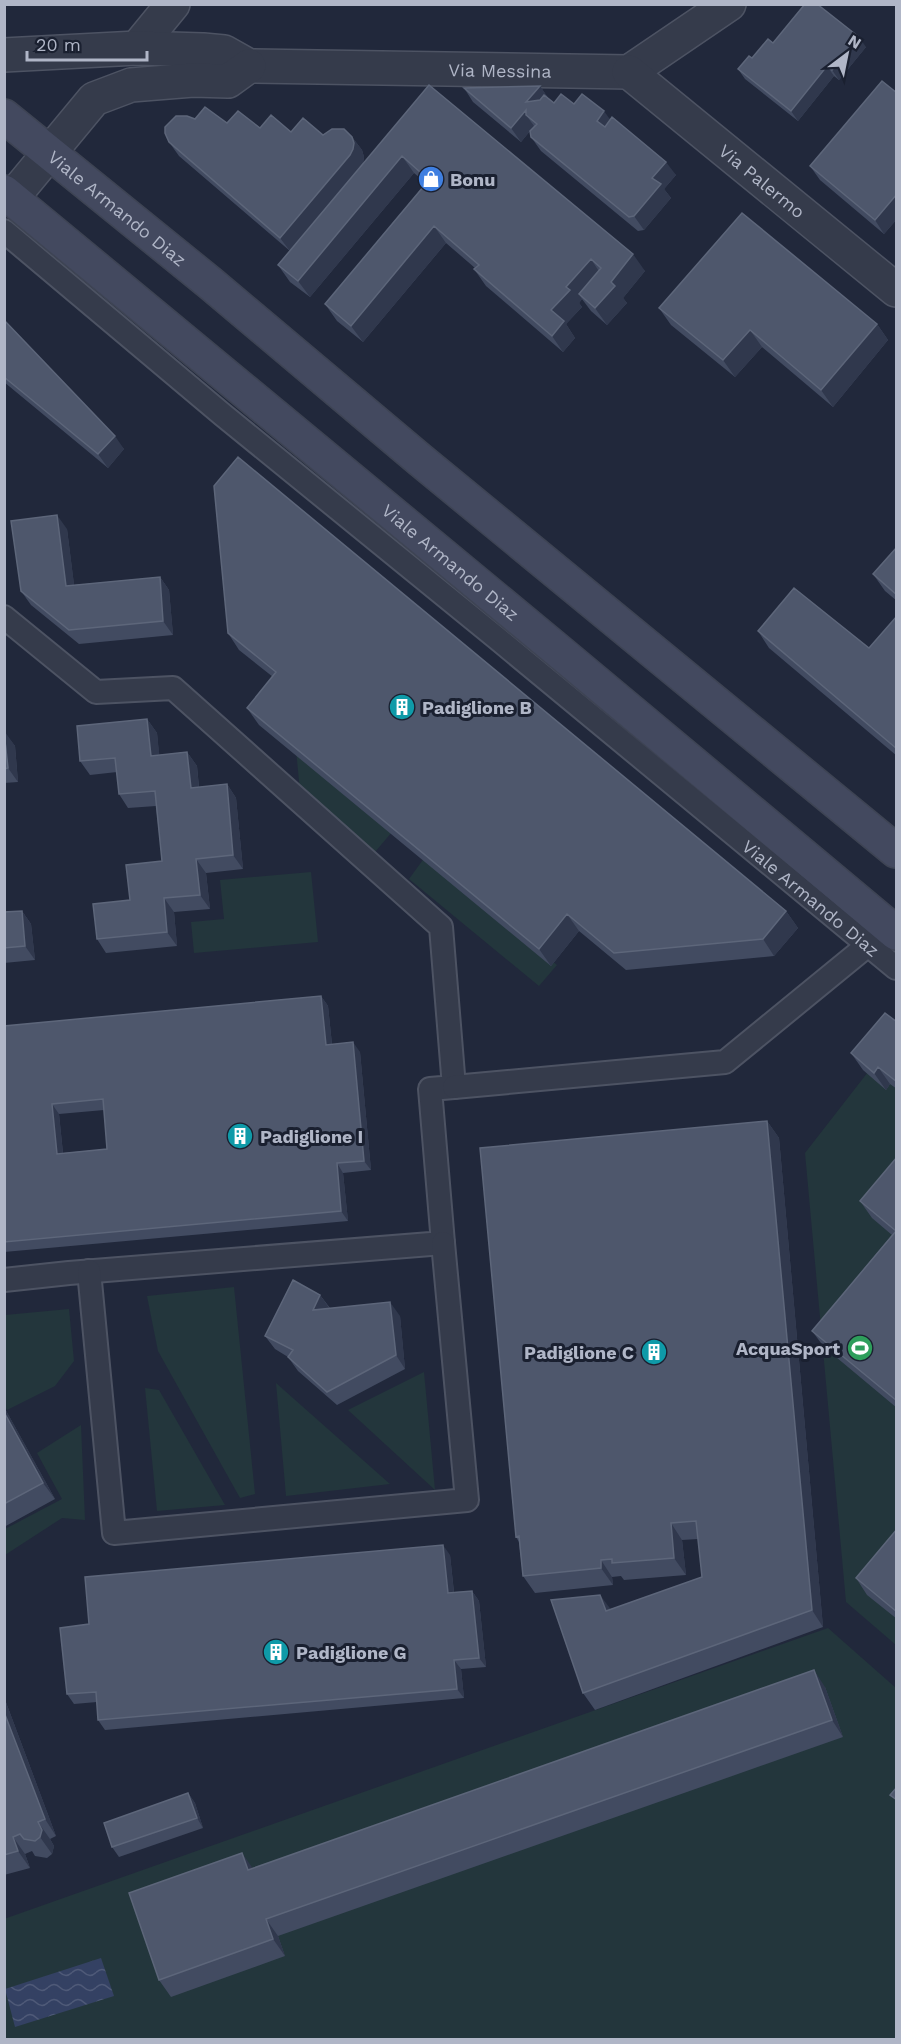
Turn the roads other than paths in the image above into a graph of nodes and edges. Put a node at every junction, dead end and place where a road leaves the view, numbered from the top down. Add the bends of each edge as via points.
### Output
1 (173, 4) edge
2 (729, 4) edge
3 (137, 48) junction
4 (4, 55) edge
5 (249, 66) junction
6 (629, 72) junction
7 (4, 116) edge
8 (49, 153) junction
9 (8, 195) edge
10 (4, 231) edge
11 (897, 290) edge
12 (4, 617) edge
13 (897, 851) edge
14 (882, 939) edge
15 (897, 968) edge
16 (454, 1087) junction
17 (443, 1243) junction
18 (89, 1271) junction
19 (4, 1280) edge

1 - 3 street
2 - 6 street
3 - 4 street, Via Messina
3 - 5 street, Via Messina via 224,52
5 - 6 street, Via Messina
5 - 8 street via 228,81 131,86 94,99
6 - 11 street, Via Palermo
7 - 8 main road, Viale Armando Diaz
8 - 9 street
8 - 13 main road, Viale Armando Diaz
9 - 14 main road, Viale Armando Diaz via 552,645
10 - 14 lane, Viale Armando Diaz via 498,639
12 - 16 lane via 96,692 173,688 441,927
14 - 15 lane, Viale Armando Diaz
14 - 16 lane via 725,1062
16 - 17 lane via 430,1089
17 - 18 lane
17 - 18 lane via 467,1500 114,1533
18 - 19 lane

